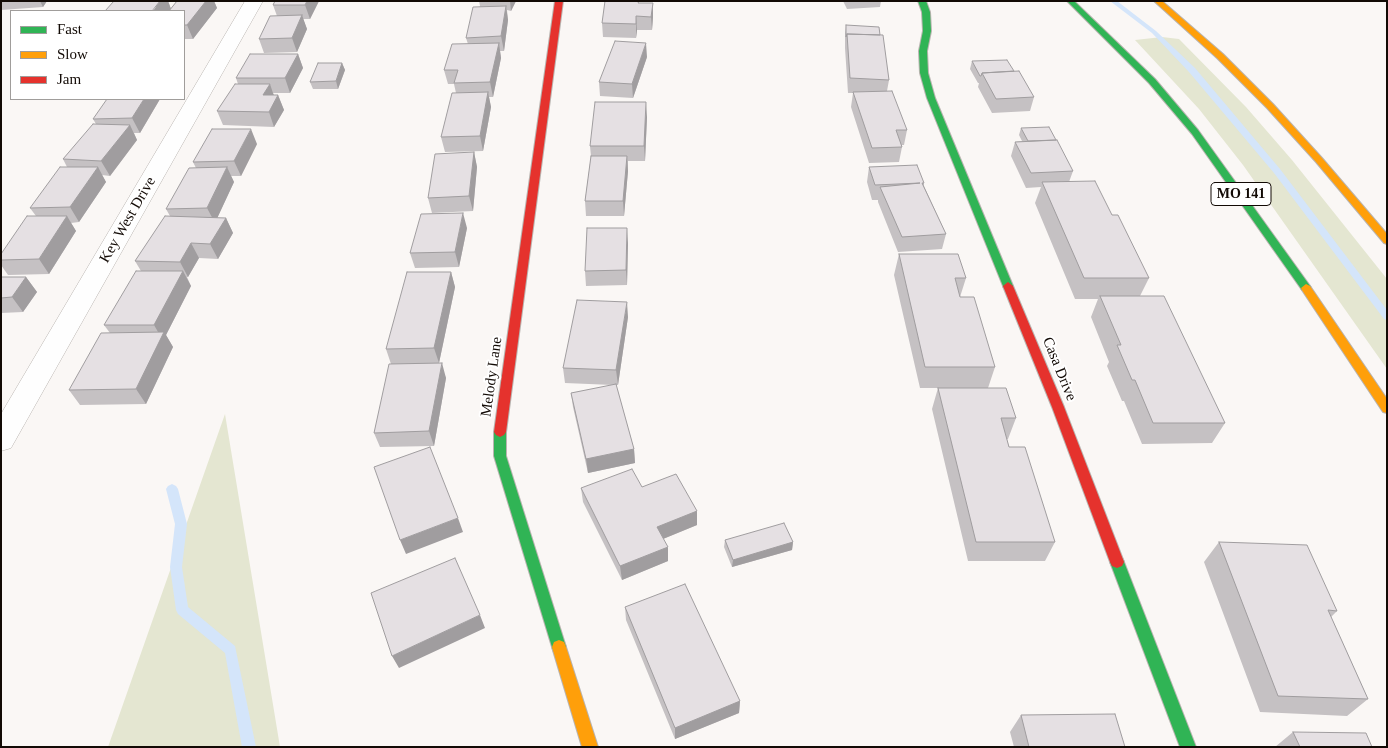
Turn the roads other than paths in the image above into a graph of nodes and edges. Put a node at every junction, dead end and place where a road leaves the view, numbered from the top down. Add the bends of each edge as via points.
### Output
1 (254, 1) edge
2 (559, 1) edge
3 (922, 1) edge
4 (1070, 1) edge
5 (1157, 1) edge
6 (1387, 241) edge
7 (1387, 409) edge
8 (1, 440) edge
9 (590, 747) edge
10 (1188, 747) edge

1 - 8 street, Key West Drive
2 - 9 main road, Melody Lane via 499,442 507,481
3 - 10 main road, Casa Drive via 926,12 924,73 932,98 1058,407
4 - 7 main road, MO 141 via 1152,81 1195,132 1280,250
5 - 6 main road via 1220,56 1270,106

